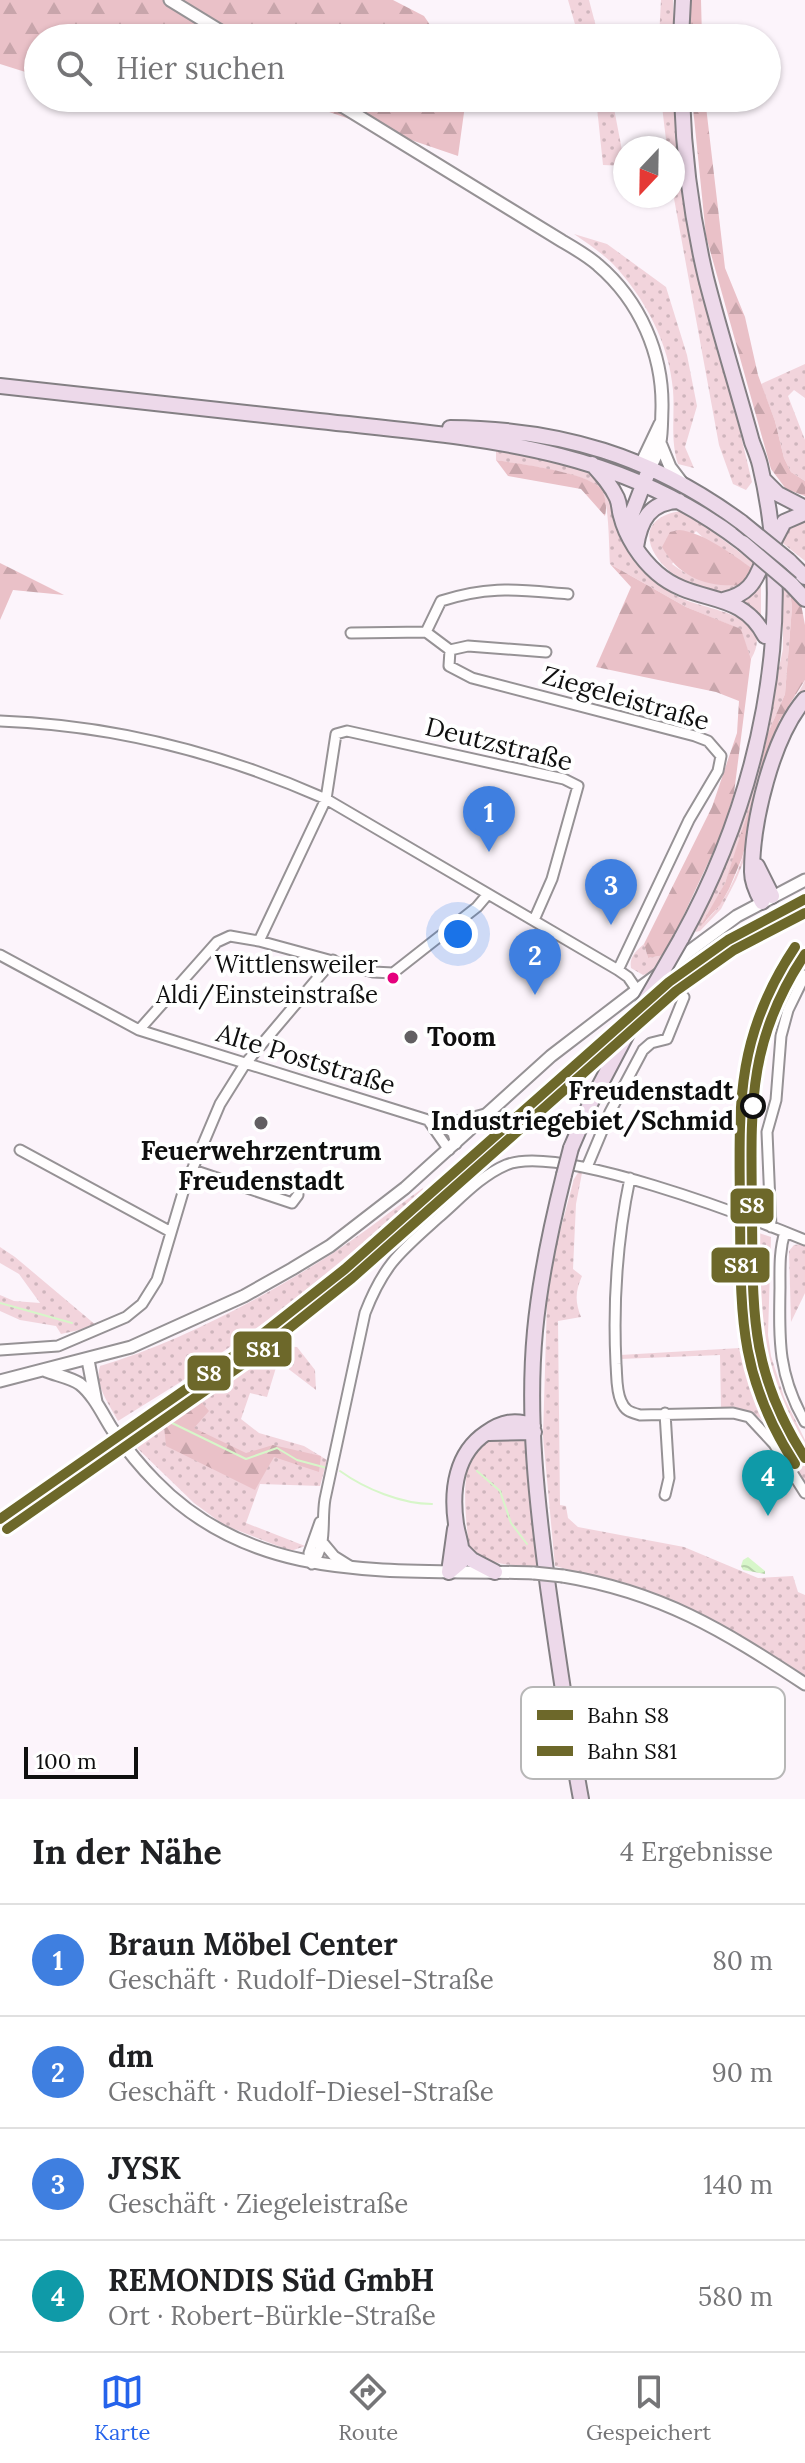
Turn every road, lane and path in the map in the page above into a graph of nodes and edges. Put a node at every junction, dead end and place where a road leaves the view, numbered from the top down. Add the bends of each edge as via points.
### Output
1 (170, 0) edge
2 (683, 0) edge
3 (209, 24) edge
4 (682, 24) edge
5 (352, 112) edge
6 (683, 112) edge
7 (0, 386) edge
8 (662, 419) junction
9 (386, 428) junction
10 (661, 445) junction
11 (753, 445) junction
12 (591, 463) junction
13 (646, 466) junction
14 (763, 478) junction
15 (638, 481) junction
16 (683, 484) junction
17 (680, 501) junction
18 (620, 505) junction
19 (805, 510) edge
20 (626, 529) junction
21 (636, 547) junction
22 (772, 547) junction
23 (763, 561) junction
24 (805, 577) edge
25 (568, 594) dead end
26 (805, 599) edge
27 (721, 601) junction
28 (426, 632) junction
29 (351, 633) dead end
30 (765, 636) junction
31 (450, 650) junction
32 (546, 652) dead end
33 (805, 699) edge
34 (764, 701) junction
35 (805, 714) edge
36 (0, 721) edge
37 (786, 732) junction
38 (326, 799) junction
39 (805, 880) edge
40 (488, 894) junction
41 (767, 899) junction
42 (534, 920) junction
43 (259, 941) junction
44 (0, 955) edge
45 (333, 960) junction
46 (618, 970) junction
47 (805, 975) edge
48 (637, 990) junction
49 (684, 997) dead end
50 (139, 1030) junction
51 (245, 1064) junction
52 (489, 1113) junction
53 (428, 1120) junction
54 (440, 1122) junction
55 (453, 1147) junction
56 (20, 1150) dead end
57 (587, 1167) junction
58 (193, 1170) junction
59 (630, 1178) junction
60 (298, 1195) dead end
61 (768, 1203) junction
62 (745, 1218) junction
63 (771, 1227) junction
64 (171, 1232) junction
65 (785, 1232) junction
66 (805, 1240) edge
67 (0, 1350) edge
68 (83, 1361) junction
69 (45, 1371) junction
70 (0, 1381) edge
71 (79, 1384) junction
72 (533, 1391) junction
73 (97, 1406) junction
74 (665, 1413) junction
75 (509, 1421) junction
76 (805, 1422) edge
77 (534, 1429) junction
78 (485, 1433) junction
79 (805, 1493) edge
80 (665, 1495) dead end
81 (322, 1518) junction
82 (456, 1523) junction
83 (324, 1544) junction
84 (463, 1551) junction
85 (312, 1564) junction
86 (357, 1570) junction
87 (449, 1572) junction
88 (495, 1572) junction
89 (805, 1684) edge
90 (564, 1687) edge
91 (578, 1779) edge
92 (581, 1799) edge

1 - 3 street
2 - 4 main road
5 - 8 street via 597,264 623,289 652,341
6 - 11 main road via 696,233
7 - 9 main road
8 - 10 street
8 - 13 street
9 - 12 main road via 504,442
9 - 13 main road via 526,432 572,440
10 - 13 street
10 - 16 street
11 - 14 main road
11 - 23 main road
12 - 15 main road
12 - 18 main road
13 - 15 main road
13 - 16 main road
14 - 19 main road
14 - 22 main road
15 - 17 main road
15 - 18 main road
15 - 20 main road
16 - 24 main road, bridge via 741,522
17 - 21 main road via 648,513
17 - 26 main road, bridge via 743,543
18 - 20 main road
19 - 22 main road via 784,522
20 - 21 main road
21 - 27 main road via 671,583
22 - 34 main road via 772,653
23 - 27 main road via 749,588
23 - 30 main road
25 - 28 street via 471,592 441,601
27 - 30 main road via 749,612
28 - 29 street
28 - 31 street, Ziegeleistraße
30 - 34 main road
31 - 32 street via 468,646
31 - 46 street, Ziegeleistraße via 449,666 472,678 695,736 721,756
33 - 37 main road
34 - 72 main road, bridge via 741,804 711,881 571,1148 546,1246 534,1335
35 - 37 main road
36 - 38 street via 136,736 240,764
37 - 41 main road via 768,772 754,859 753,880
38 - 40 street
38 - 42 street, Deutzstraße via 336,734 347,731 578,786 552,879
38 - 43 street
39 - 41 street
40 - 42 street
40 - 45 street via 393,973
41 - 48 street
42 - 46 street
43 - 45 street
43 - 50 street via 230,936 217,942
44 - 50 street, Alte Poststraße
45 - 51 street
46 - 48 street
47 - 61 street via 788,1010 778,1052 776,1100 767,1132
48 - 52 street via 551,1056
49 - 57 street via 667,1039 643,1050
50 - 51 street, Alte Poststraße
51 - 53 street, Alte Poststraße
51 - 58 street via 220,1104
52 - 54 street, Alte Poststraße
52 - 55 street
53 - 54 street, Alte Poststraße
53 - 55 street
54 - 55 street via 453,1133
55 - 68 street via 359,1224 292,1269 172,1330
56 - 64 street
57 - 59 street
57 - 81 street via 530,1159 507,1164 486,1176 388,1265 365,1313
58 - 60 street via 292,1203
58 - 64 street
59 - 62 street
59 - 74 street via 617,1277 618,1393 628,1411
61 - 62 street
61 - 63 street
62 - 63 street
63 - 65 street
64 - 67 street via 151,1292 126,1317 58,1346
65 - 66 street
65 - 76 street via 780,1247 778,1341 791,1398
68 - 69 street
68 - 71 street
68 - 73 street
69 - 70 street
69 - 71 street
71 - 73 street
72 - 75 main road
72 - 77 main road
73 - 85 street via 129,1452 183,1506 243,1541
74 - 79 street via 749,1417 774,1444
74 - 80 street
75 - 77 main road
75 - 78 main road
77 - 78 main road
77 - 90 main road via 542,1537
78 - 82 main road via 462,1457
81 - 83 street
81 - 85 street via 309,1553
82 - 84 main road
82 - 87 main road
83 - 85 street
83 - 86 street
84 - 87 main road via 462,1561
84 - 88 main road
85 - 86 street
86 - 87 street
87 - 88 street
88 - 89 street, bridge via 563,1576 625,1588 741,1641
91 - 92 main road

